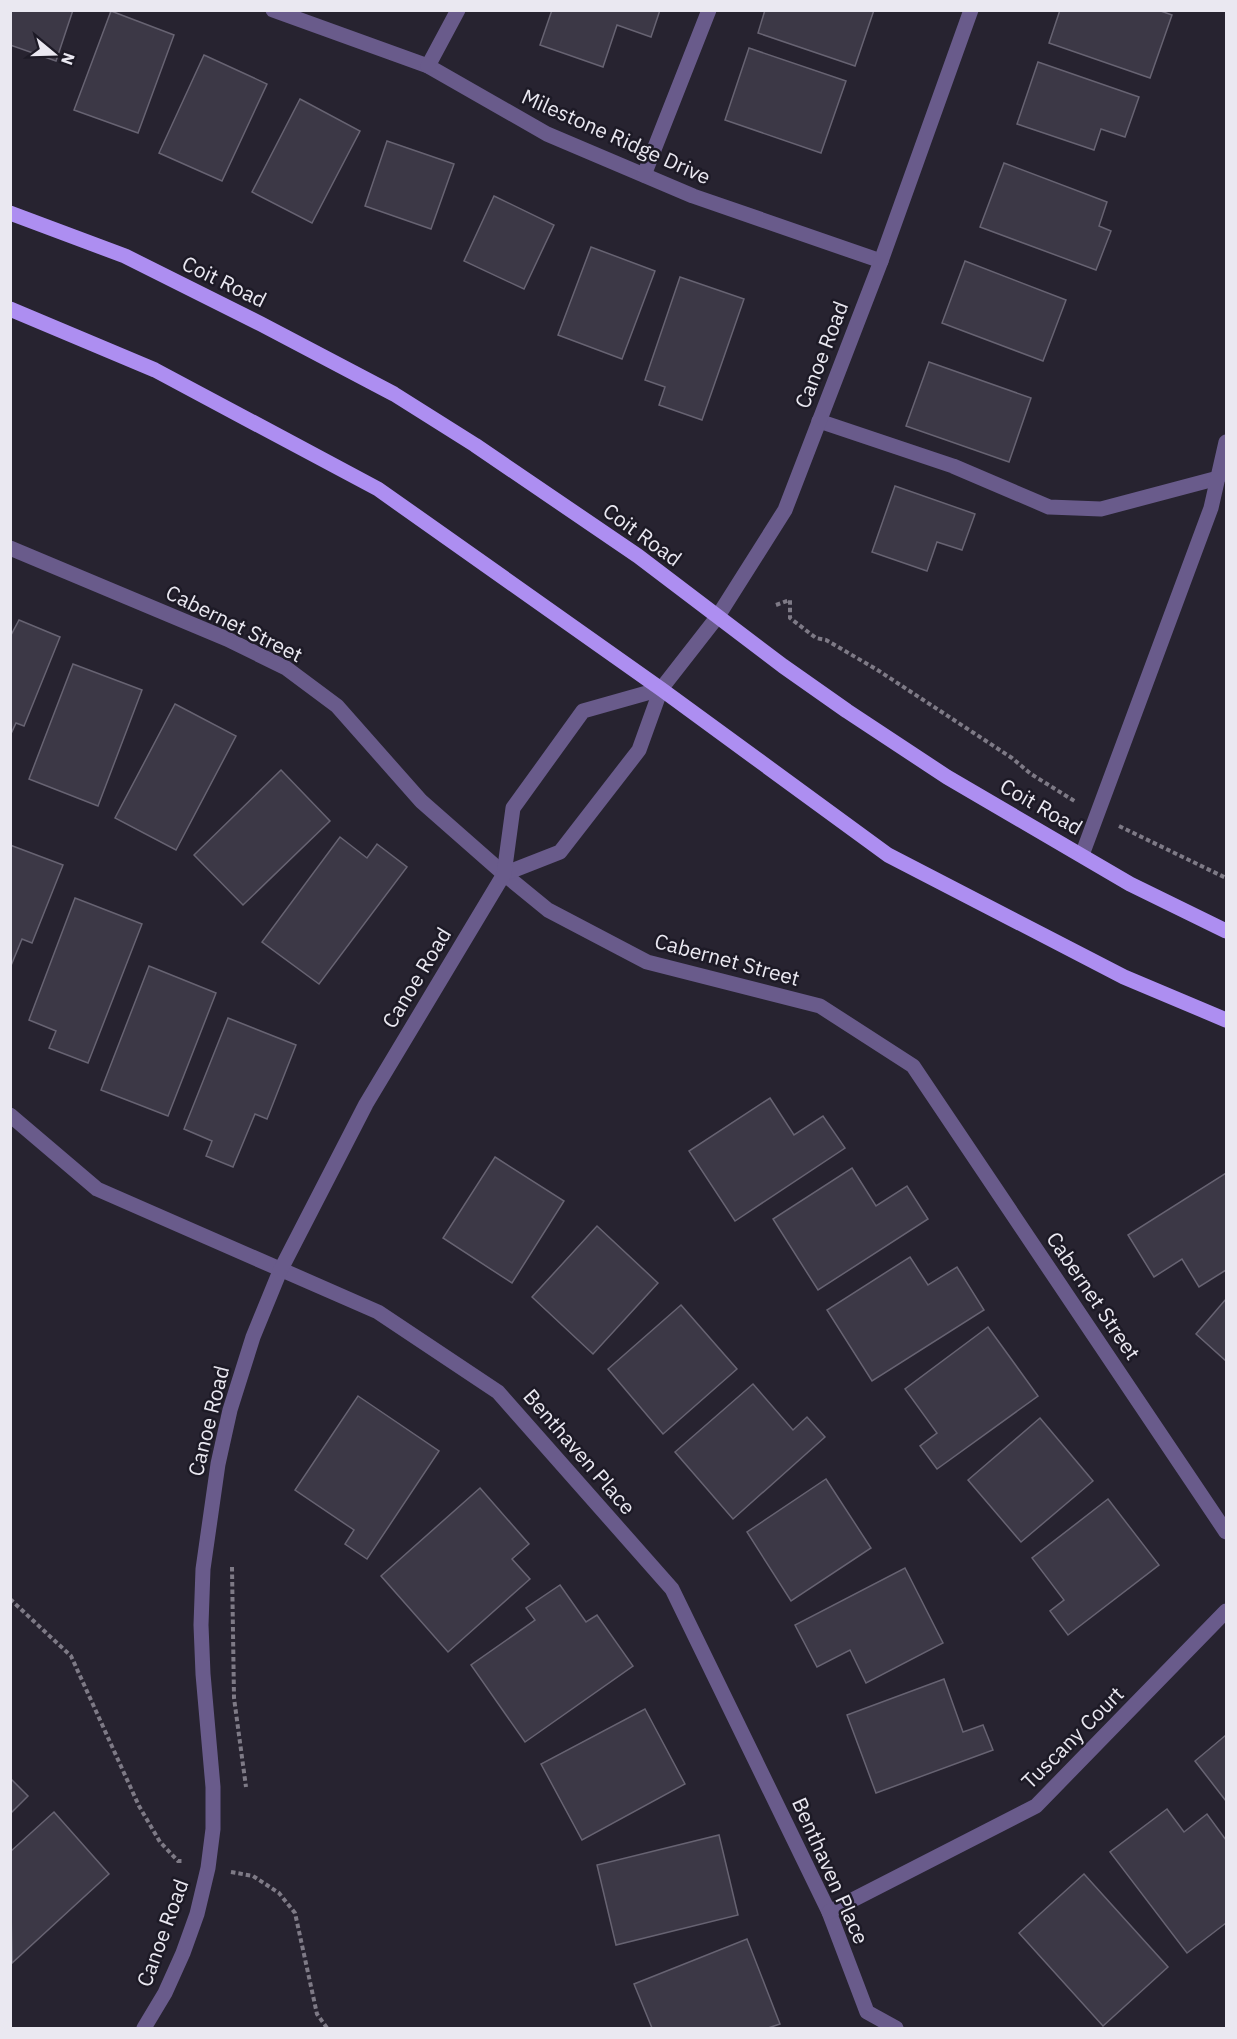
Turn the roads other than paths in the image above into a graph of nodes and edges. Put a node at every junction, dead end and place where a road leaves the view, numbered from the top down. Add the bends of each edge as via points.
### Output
1 (273, 10) edge
2 (458, 10) edge
3 (709, 10) edge
4 (971, 10) edge
5 (428, 66) junction
6 (644, 175) junction
7 (10, 213) edge
8 (881, 261) junction
9 (10, 309) edge
10 (819, 421) junction
11 (1227, 442) edge
12 (1218, 478) junction
13 (1211, 508) junction
14 (1227, 513) edge
15 (10, 548) edge
16 (717, 616) junction
17 (661, 689) junction
18 (1082, 855) junction
19 (504, 874) junction
20 (1227, 931) edge
21 (1227, 1020) edge
22 (10, 1115) edge
23 (280, 1271) junction
24 (1227, 1532) edge
25 (1227, 1611) edge
26 (829, 1912) junction
27 (144, 2028) edge
28 (896, 2028) edge

1 - 5 street, Milestone Ridge Drive
2 - 5 street
3 - 6 street
4 - 8 street, Canoe Road
5 - 6 street, Milestone Ridge Drive via 547,134
6 - 8 street, Milestone Ridge Drive via 693,196
7 - 16 main road, Coit Road via 125,256 394,394 638,556
8 - 10 street, Canoe Road
9 - 17 main road via 155,370 378,489
10 - 12 street via 953,466 1048,507 1101,509
10 - 16 street, Canoe Road via 785,510
11 - 12 street
12 - 13 street
13 - 14 street
13 - 18 street
15 - 19 street, Cabernet Street via 227,639 286,668 337,706 421,801
16 - 17 street, Canoe Road
16 - 18 main road, Coit Road via 783,666 947,777
17 - 19 street, Canoe Road via 639,750 560,852
17 - 19 street, Canoe Road via 583,711 513,808
17 - 21 main road via 888,855 1124,977
18 - 20 main road, Coit Road via 1130,884
19 - 23 street, Canoe Road via 366,1104
19 - 24 street, Cabernet Street via 548,910 646,962 820,1006 913,1066
22 - 23 street, Benthaven Place via 97,1189
23 - 26 street, Benthaven Place via 378,1312 498,1392 672,1589
23 - 27 street, Canoe Road via 253,1337 230,1410 202,1569 206,1727 213,1787 208,1868 183,1953
25 - 26 street, Tuscany Court via 1036,1806
26 - 28 street, Benthaven Place via 867,2012

